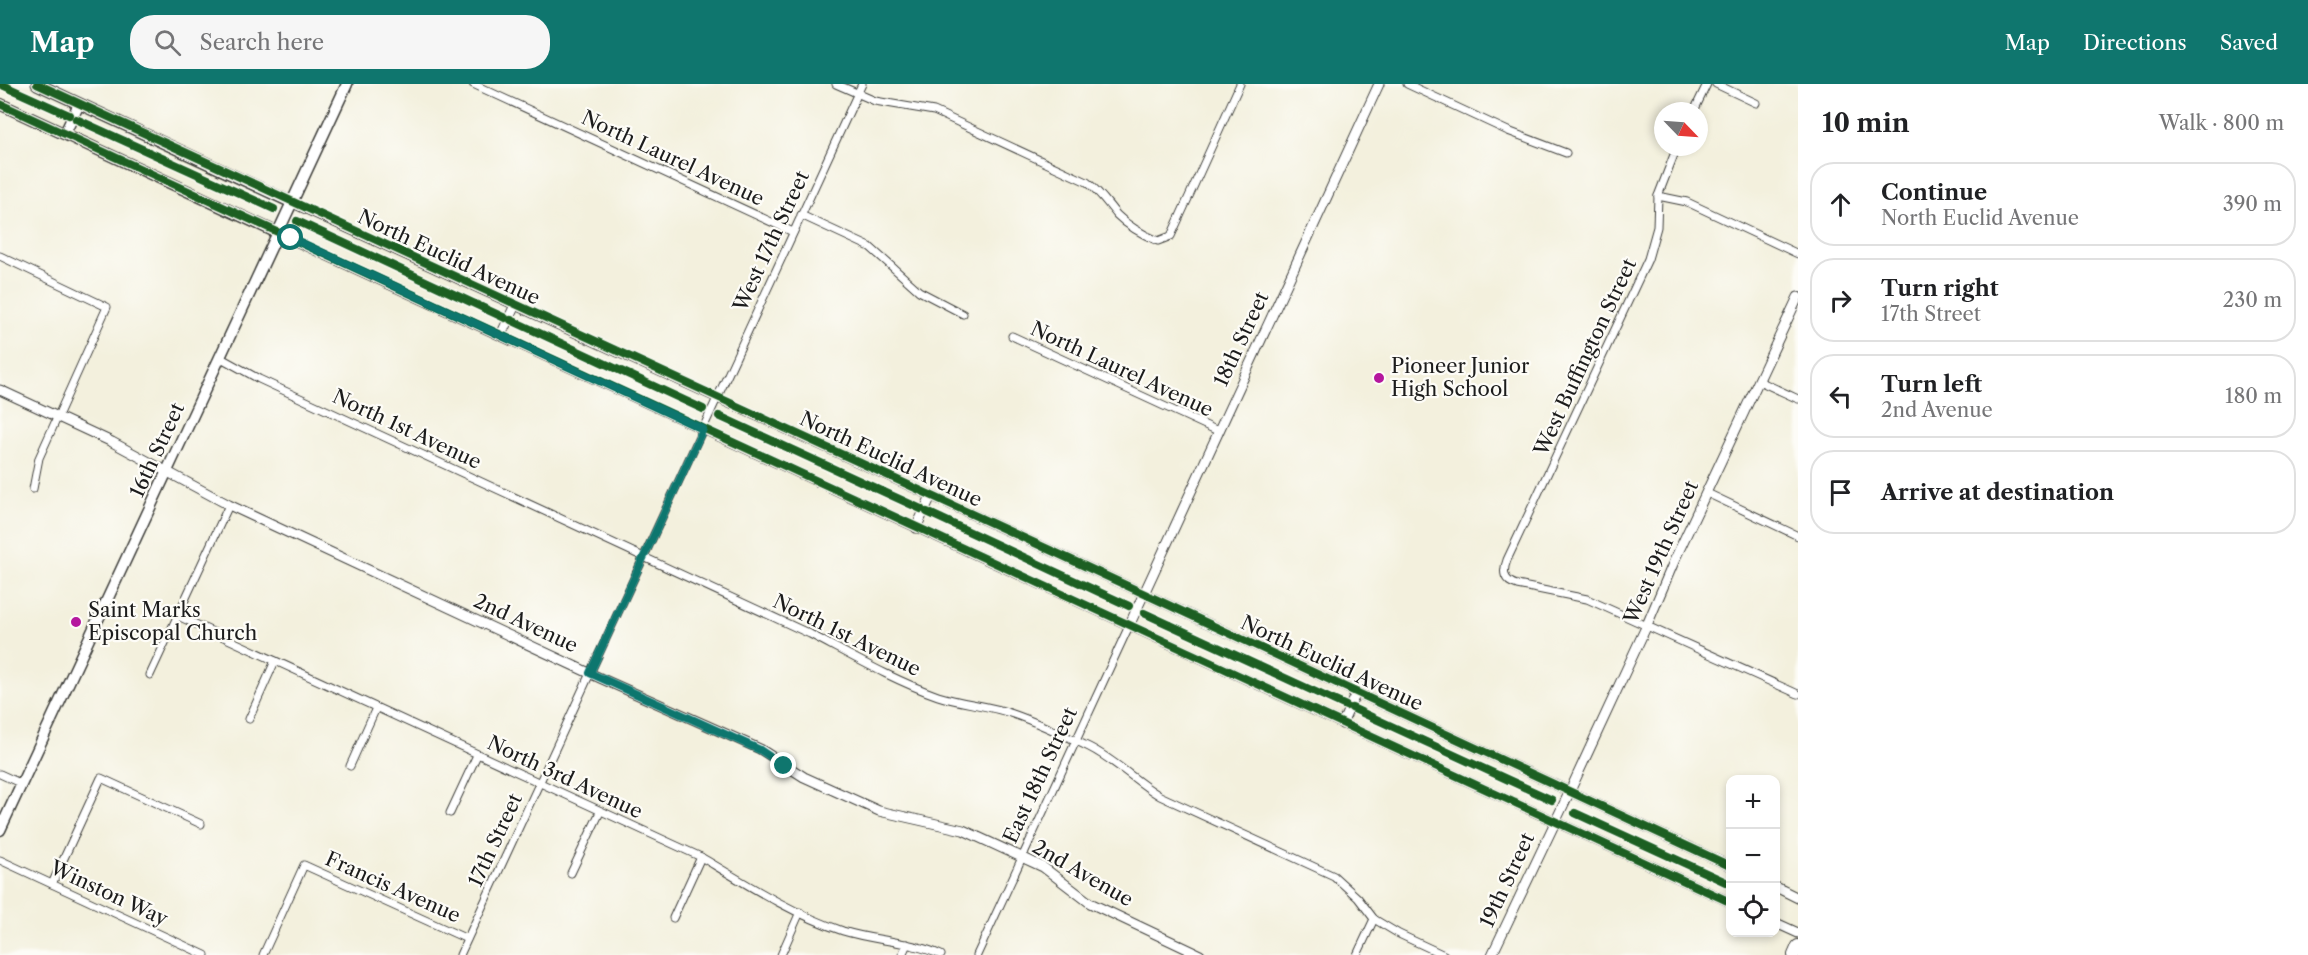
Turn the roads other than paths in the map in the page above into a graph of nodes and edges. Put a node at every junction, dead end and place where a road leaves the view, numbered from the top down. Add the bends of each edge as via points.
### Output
1 (37, 84) edge
2 (347, 84) edge
3 (473, 84) edge
4 (836, 84) edge
5 (862, 84) edge
6 (1240, 84) edge
7 (1379, 84) edge
8 (1407, 84) edge
9 (1707, 84) edge
10 (1716, 84) edge
11 (858, 94) junction
12 (1698, 102) edge
13 (1756, 103) dead end
14 (0, 104) edge
15 (79, 104) junction
16 (65, 133) junction
17 (1566, 153) dead end
18 (1673, 156) edge
19 (1658, 196) junction
20 (293, 203) junction
21 (801, 215) junction
22 (793, 232) junction
23 (278, 233) junction
24 (1798, 254) edge
25 (0, 256) edge
26 (1798, 297) edge
27 (515, 305) junction
28 (963, 314) dead end
29 (501, 335) junction
30 (1012, 336) dead end
31 (221, 358) junction
32 (1759, 381) junction
33 (0, 390) edge
34 (718, 397) junction
35 (1798, 399) edge
36 (711, 412) joint
37 (57, 416) junction
38 (703, 429) junction
39 (1218, 431) junction
40 (167, 471) junction
41 (33, 489) dead end
42 (1707, 493) junction
43 (931, 496) junction
44 (229, 505) junction
45 (916, 528) junction
46 (1798, 536) edge
47 (644, 556) junction
48 (1143, 594) junction
49 (1136, 609) joint
50 (178, 616) junction
51 (1647, 625) junction
52 (1129, 626) junction
53 (275, 661) junction
54 (590, 673) junction
55 (150, 675) dead end
56 (1356, 693) junction
57 (1798, 694) edge
58 (376, 708) junction
59 (249, 719) dead end
60 (1342, 724) junction
61 (1076, 741) junction
62 (477, 755) junction
63 (350, 766) dead end
64 (0, 774) edge
65 (22, 784) junction
66 (539, 784) junction
67 (1570, 791) junction
68 (600, 812) junction
69 (450, 813) dead end
70 (1555, 822) junction
71 (201, 824) dead end
72 (0, 830) edge
73 (701, 857) junction
74 (1022, 858) junction
75 (0, 860) edge
76 (1726, 864) edge
77 (571, 873) dead end
78 (52, 884) junction
79 (1780, 889) edge
80 (1798, 898) edge
81 (1726, 900) edge
82 (800, 912) junction
83 (674, 918) dead end
84 (1374, 919) junction
85 (1780, 924) edge
86 (1798, 933) edge
87 (467, 939) junction
88 (907, 944) junction
89 (1798, 946) edge
90 (205, 955) edge
91 (263, 955) edge
92 (460, 955) edge
93 (781, 955) edge
94 (902, 955) edge
95 (941, 955) edge
96 (977, 955) edge
97 (1200, 955) edge
98 (1357, 955) edge
99 (1444, 955) edge
100 (1492, 955) edge
101 (1794, 955) edge

1 - 15 main road, North Euclid Avenue
2 - 20 main road, 16th Street
3 - 22 street, North Laurel Avenue
4 - 11 street
5 - 11 street, West 17th Street
6 - 11 street via 1171,236 1158,241 1119,216 1088,182 934,111 875,101
7 - 39 main road, 18th Street
8 - 17 street
9 - 12 street
10 - 13 street
11 - 21 street, West 17th Street
14 - 16 main road
15 - 16 main road
15 - 20 main road, North Euclid Avenue
16 - 23 main road
18 - 19 street, West Buffington Street
19 - 24 street via 1687,202
19 - 51 street, West Buffington Street via 1657,227 1648,260 1503,569 1508,582 1587,599
20 - 23 main road, 16th Street
20 - 27 main road, North Euclid Avenue
21 - 22 street, West 17th Street
21 - 28 street via 870,247 919,291
22 - 34 street, West 17th Street
23 - 29 main road
23 - 31 main road, 16th Street
25 - 37 street via 107,307
26 - 32 main road, West 19th Street
27 - 29 main road
27 - 34 main road, North Euclid Avenue
29 - 38 main road
30 - 39 street, North Laurel Avenue
31 - 40 main road, 16th Street
31 - 47 street, North 1st Avenue
32 - 35 street
32 - 42 main road, West 19th Street
33 - 37 main road, 2nd Avenue
34 - 36 street, West 17th Street
34 - 43 main road, North Euclid Avenue
36 - 38 street, 17th Street
37 - 40 main road, 2nd Avenue
37 - 41 street via 39,458
38 - 45 main road
38 - 47 street, 17th Street
39 - 48 main road, 18th Street
40 - 44 main road, 2nd Avenue
40 - 65 main road, 16th Street
42 - 46 street
42 - 51 main road, West 19th Street
43 - 45 main road
43 - 48 main road, North Euclid Avenue
44 - 50 street
44 - 54 main road, 2nd Avenue
45 - 52 main road
47 - 54 street, 17th Street
47 - 61 street, North 1st Avenue via 920,689 1014,714
48 - 49 main road, 18th Street
48 - 56 main road, North Euclid Avenue
49 - 52 main road, East 18th Street
50 - 53 street, North 3rd Avenue
50 - 55 street
51 - 57 street
51 - 67 main road, West 19th Street
52 - 60 main road
52 - 61 street, East 18th Street
53 - 58 street, North 3rd Avenue
53 - 59 street
54 - 66 street, 17th Street
54 - 74 main road, 2nd Avenue via 760,750 804,777 879,812 963,830
56 - 60 main road
56 - 67 main road, North Euclid Avenue
58 - 62 street, North 3rd Avenue
58 - 63 street
60 - 70 main road
61 - 74 street, East 18th Street
61 - 84 street, North 1st Avenue via 1109,758 1160,796 1334,876
62 - 66 street, North 3rd Avenue
62 - 69 street
64 - 65 street
65 - 72 main road, 16th Street
66 - 68 street, North 3rd Avenue
66 - 87 street, 17th Street
67 - 70 main road, West 19th Street
67 - 76 main road, North Euclid Avenue
68 - 73 street, North 3rd Avenue
68 - 77 street
70 - 81 main road
70 - 100 main road, 19th Street
71 - 78 street via 101,778
73 - 82 street, North 3rd Avenue
73 - 83 street
74 - 96 street, East 18th Street
74 - 97 main road, 2nd Avenue via 1043,867 1090,903
75 - 78 street, Winston Way
78 - 90 street, Winston Way
79 - 80 main road
82 - 88 street, North 3rd Avenue via 842,930
82 - 93 street
84 - 98 street
84 - 99 street, North 1st Avenue
85 - 86 main road
87 - 91 street, Francis Avenue via 304,865
87 - 92 street, 17th Street
88 - 94 street
88 - 95 street, North 3rd Avenue
89 - 101 highway

